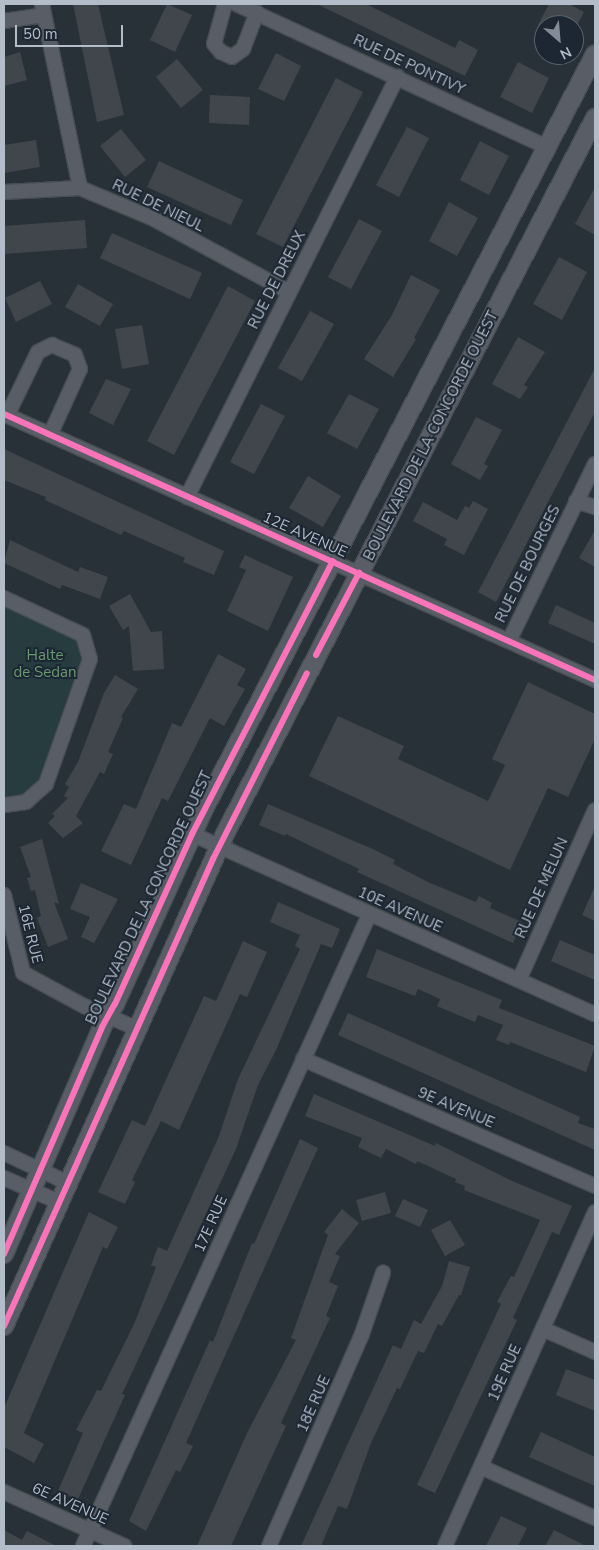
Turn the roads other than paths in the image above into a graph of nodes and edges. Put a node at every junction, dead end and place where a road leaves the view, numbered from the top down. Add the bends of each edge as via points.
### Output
1 (225, 4) edge
2 (236, 4) edge
3 (43, 9) edge
4 (257, 13) junction
5 (4, 22) edge
6 (595, 54) edge
7 (397, 77) junction
8 (595, 118) edge
9 (547, 147) junction
10 (80, 188) junction
11 (4, 192) edge
12 (289, 292) junction
13 (5, 415) edge
14 (50, 435) junction
15 (595, 464) edge
16 (187, 497) junction
17 (576, 500) junction
18 (595, 507) edge
19 (333, 561) junction
20 (359, 573) junction
21 (4, 598) edge
22 (508, 641) junction
23 (595, 680) edge
24 (4, 805) edge
25 (595, 810) edge
26 (192, 834) junction
27 (219, 846) junction
28 (4, 895) edge
29 (369, 915) junction
30 (520, 980) junction
31 (595, 1014) edge
32 (108, 1016) junction
33 (138, 1029) junction
34 (303, 1059) junction
35 (4, 1153) edge
36 (40, 1170) junction
37 (4, 1178) edge
38 (68, 1183) junction
39 (595, 1186) edge
40 (31, 1190) junction
41 (59, 1202) junction
42 (595, 1212) edge
43 (4, 1254) edge
44 (383, 1273) dead end
45 (4, 1326) edge
46 (543, 1328) junction
47 (595, 1352) edge
48 (481, 1468) junction
49 (4, 1492) edge
50 (595, 1518) edge
51 (90, 1531) junction
52 (83, 1546) edge
53 (124, 1546) edge
54 (269, 1546) edge
55 (445, 1546) edge

1 - 4 street via 214,44 221,52 232,56 243,49
2 - 4 street, RUE DE PONTIVY
3 - 5 street
3 - 10 street
4 - 7 street, RUE DE PONTIVY
6 - 9 street, BOULEVARD DE LA CONCORDE OUEST
7 - 9 street, RUE DE PONTIVY
7 - 12 street, RUE DE DREUX
8 - 20 street, BOULEVARD DE LA CONCORDE OUEST
9 - 19 street, BOULEVARD DE LA CONCORDE OUEST
10 - 11 street, RUE DE NIEUL
10 - 12 street, RUE DE NIEUL via 154,219
12 - 16 street, RUE DE DREUX
13 - 14 street, 12E AVENUE
13 - 14 street, 12E AVENUE via 38,352 52,345 76,355 80,369
14 - 16 street, 12E AVENUE
15 - 17 street, RUE DE BOURGES
16 - 19 street, 12E AVENUE
17 - 18 street, RUE DE BOURGES
17 - 22 street, RUE DE BOURGES
19 - 20 street, 12E AVENUE
19 - 26 street, BOULEVARD DE LA CONCORDE OUEST
20 - 22 street, 12E AVENUE
20 - 27 street, BOULEVARD DE LA CONCORDE OUEST
21 - 24 street via 83,635 90,659 46,784 26,802
22 - 23 street, 12E AVENUE
25 - 30 street, RUE DE MELUN
26 - 27 street, 10E AVENUE
26 - 32 street, BOULEVARD DE LA CONCORDE OUEST
27 - 29 street, 10E AVENUE
27 - 33 street, BOULEVARD DE LA CONCORDE OUEST
28 - 32 street, 16E RUE via 23,973
29 - 30 street, 10E AVENUE
29 - 34 street, 17E RUE
30 - 31 street, 10E AVENUE
32 - 33 street, 16E RUE
32 - 36 street, BOULEVARD DE LA CONCORDE OUEST
33 - 38 street, BOULEVARD DE LA CONCORDE OUEST
34 - 39 street, 9E AVENUE
34 - 51 street, 17E RUE
35 - 36 street
36 - 38 street
36 - 40 street, BOULEVARD DE LA CONCORDE OUEST
37 - 40 street
38 - 41 street, BOULEVARD DE LA CONCORDE OUEST
40 - 41 street
40 - 43 street, BOULEVARD DE LA CONCORDE OUEST
41 - 45 street, BOULEVARD DE LA CONCORDE OUEST
42 - 46 street, 19E RUE
44 - 54 street, 18E RUE via 362,1334
46 - 47 street
46 - 48 street, 19E RUE
48 - 50 street
48 - 55 street, 19E RUE
49 - 51 street, 6E AVENUE
51 - 52 street, 17E RUE
51 - 53 street, 6E AVENUE

